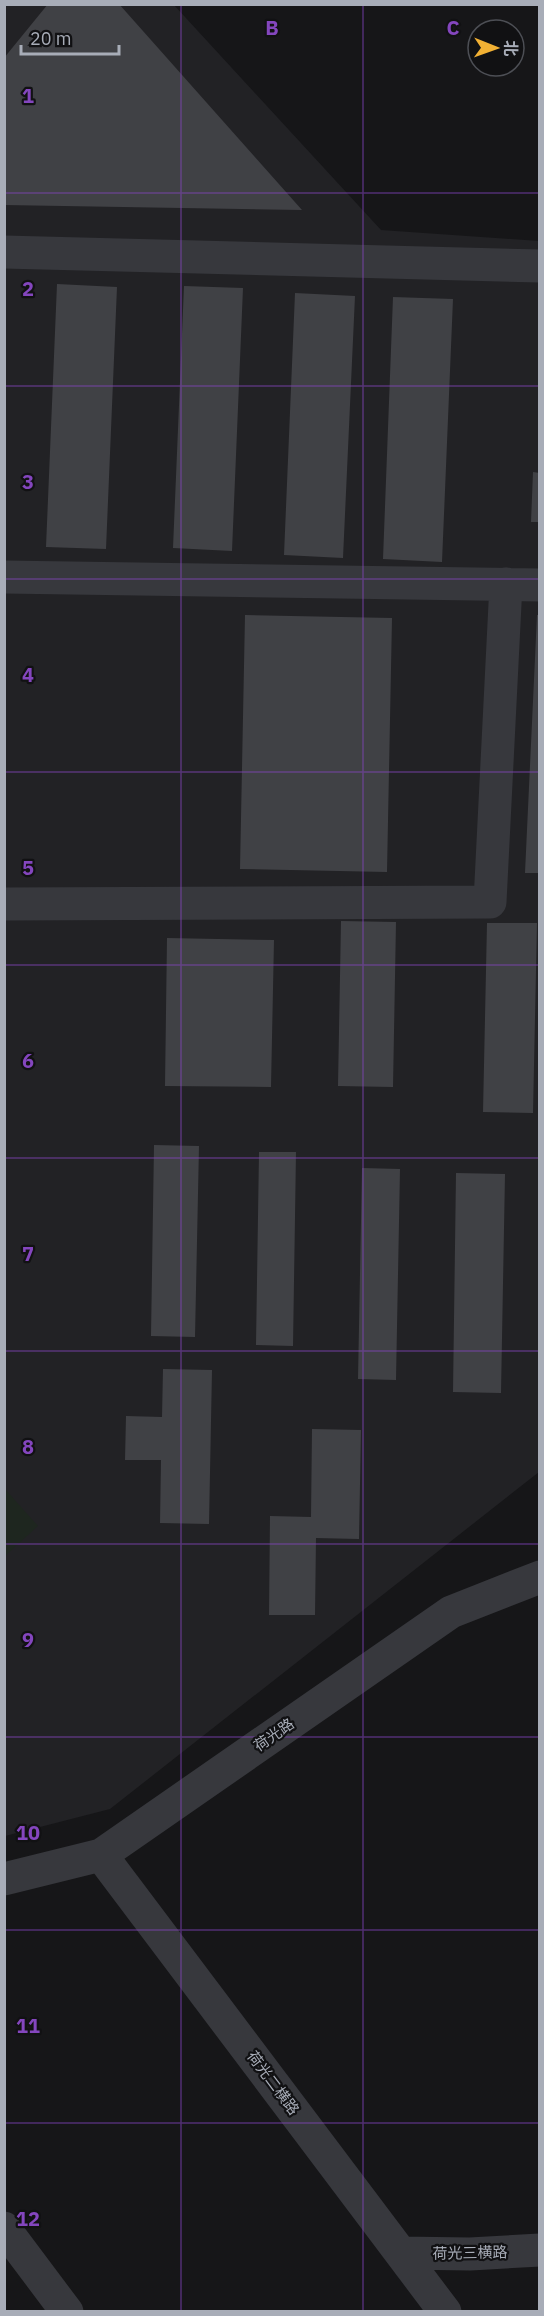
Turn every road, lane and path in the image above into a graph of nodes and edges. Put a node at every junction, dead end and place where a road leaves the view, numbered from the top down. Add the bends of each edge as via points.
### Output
1 (4, 252) edge
2 (540, 266) edge
3 (4, 577) edge
4 (506, 584) junction
5 (540, 585) edge
6 (4, 904) edge
7 (540, 1576) edge
8 (101, 1855) junction
9 (4, 1879) edge
10 (4, 2228) edge
11 (540, 2250) edge
12 (401, 2253) junction
13 (67, 2312) edge
14 (445, 2312) edge

1 - 2 street
3 - 4 street
4 - 5 street
4 - 6 street via 490,902
7 - 8 street, 荷光路 via 451,1612
8 - 9 street, 荷光路
8 - 12 street, 荷光二横路
10 - 13 street
11 - 12 street, 荷光三横路
12 - 14 street, 荷光二横路

